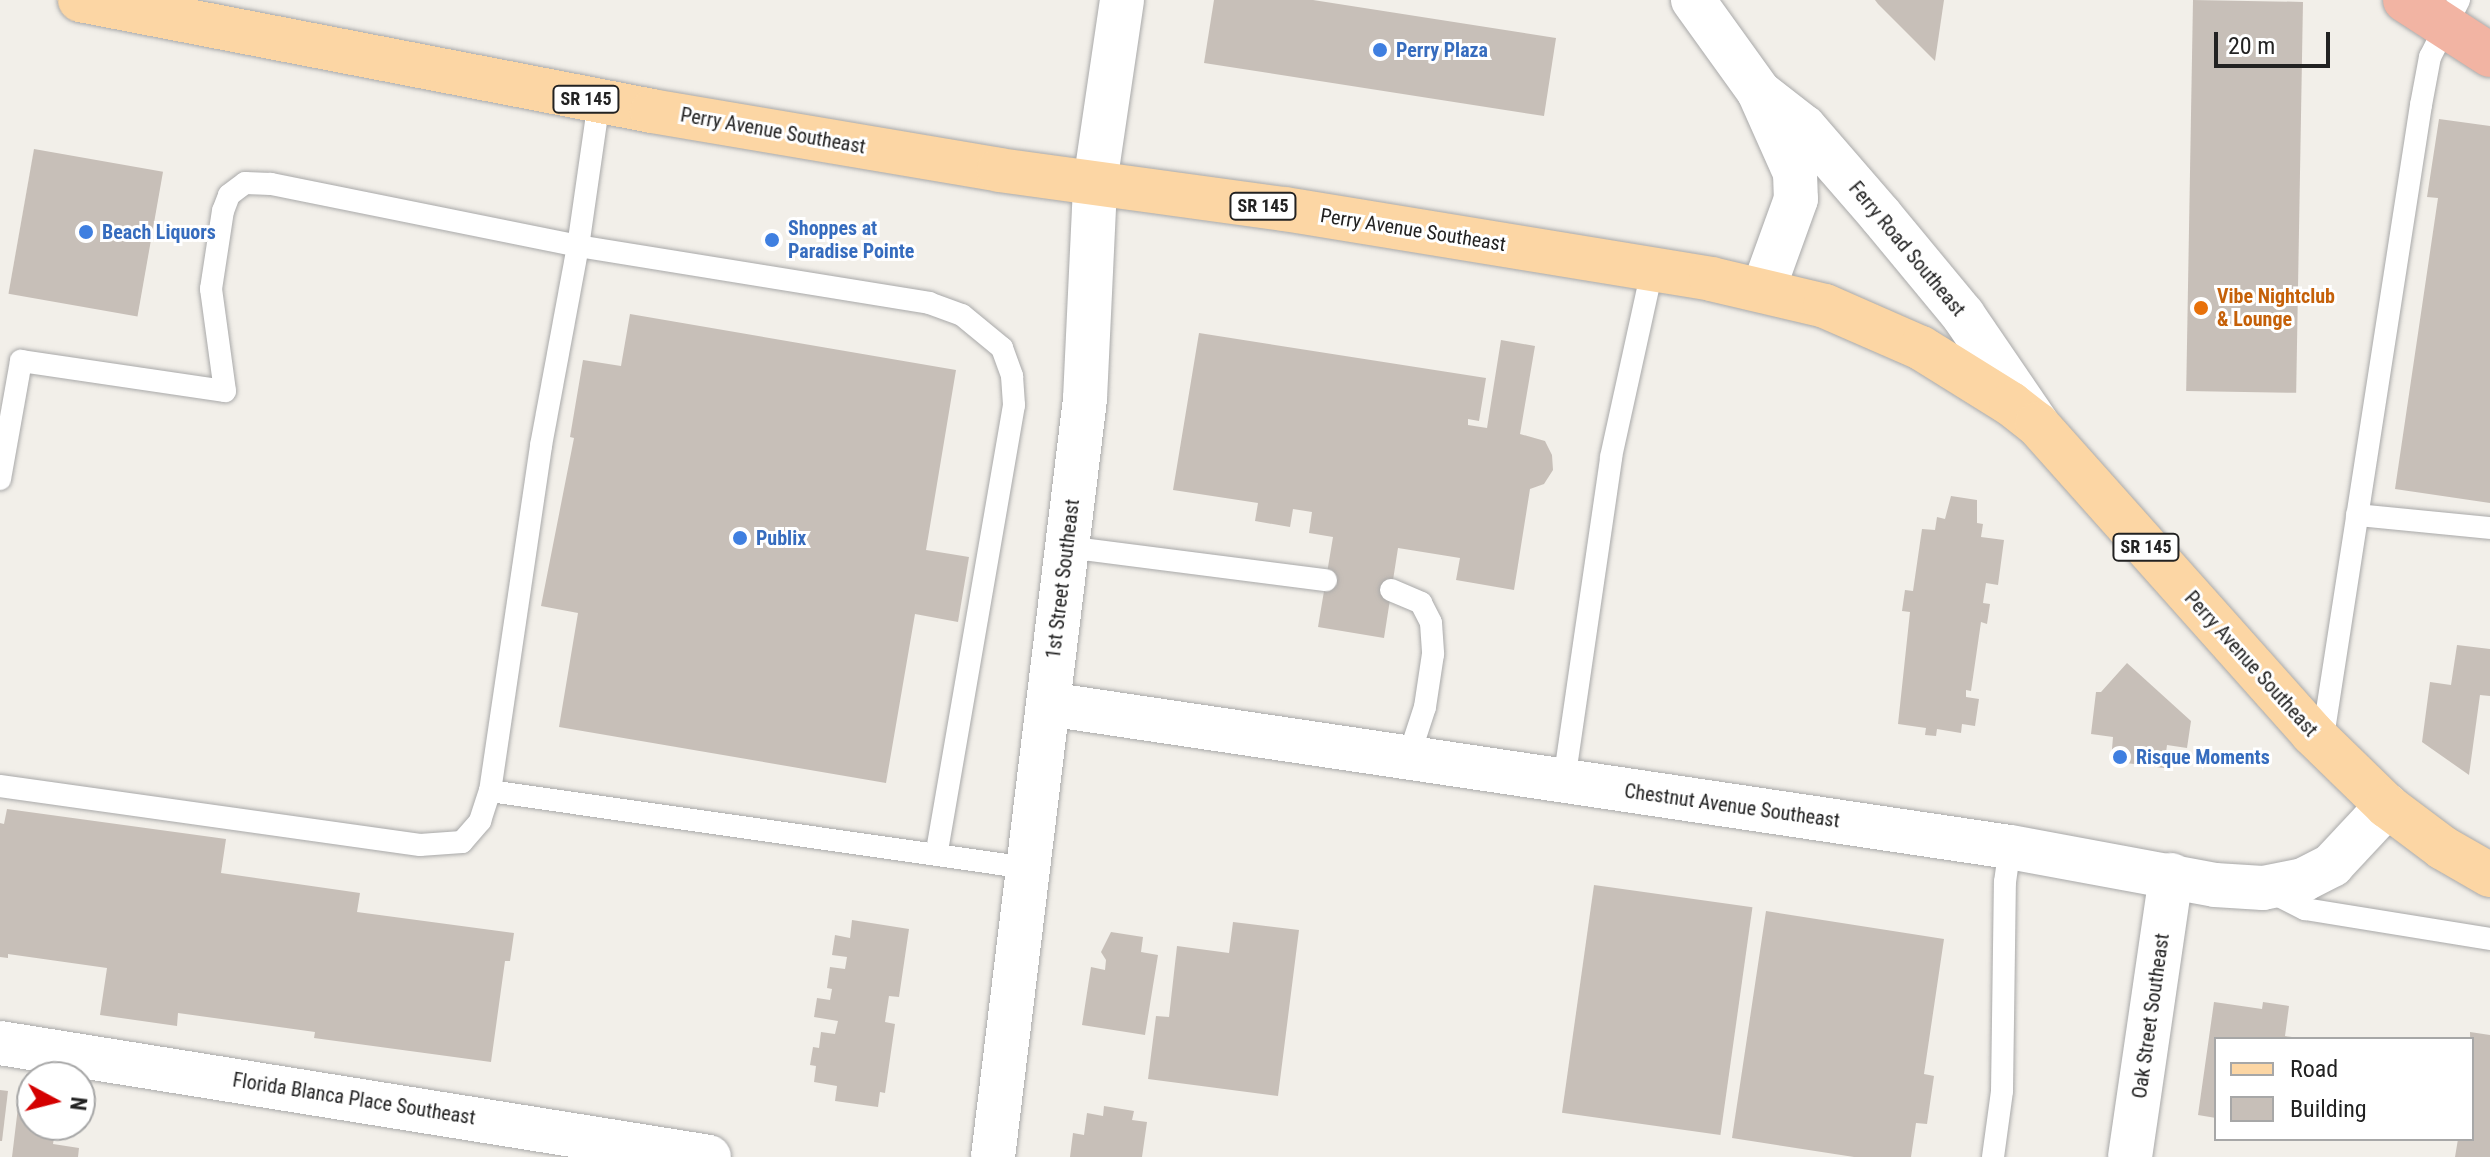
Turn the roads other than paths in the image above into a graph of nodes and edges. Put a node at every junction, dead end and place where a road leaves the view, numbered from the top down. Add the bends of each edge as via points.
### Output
1 (80, 0) edge
2 (1122, 0) edge
3 (1693, 0) edge
4 (2405, 0) edge
5 (2452, 13) edge
6 (2490, 55) edge
7 (1759, 92) junction
8 (599, 101) junction
9 (1095, 183) junction
10 (578, 246) junction
11 (1652, 270) junction
12 (1763, 290) junction
13 (2037, 424) junction
14 (0, 479) edge
15 (2357, 515) junction
16 (2490, 528) edge
17 (1067, 547) junction
18 (1326, 580) dead end
19 (1391, 590) dead end
20 (1048, 704) junction
21 (2322, 744) junction
22 (1408, 759) junction
23 (1564, 781) junction
24 (0, 786) edge
25 (490, 791) junction
26 (2387, 806) junction
27 (2010, 847) junction
28 (937, 853) junction
29 (1028, 868) junction
30 (2171, 875) junction
31 (2490, 875) edge
32 (2263, 888) junction
33 (2490, 939) edge
34 (0, 1043) edge
35 (709, 1157) edge
36 (993, 1157) edge
37 (1993, 1157) edge
38 (2130, 1157) edge

1 - 8 main road, Perry Avenue Southeast / SR 145
2 - 9 street, 1st Street Southeast
3 - 7 street, Ferry Road Southeast
4 - 5 highway
5 - 6 highway
5 - 15 lane via 2430,57
7 - 12 street, Ferry Road Southeast via 1795,173 1796,199
7 - 13 street, Ferry Road Southeast via 1804,127 1874,207 1963,315
8 - 9 main road, Perry Avenue Southeast / SR 145
8 - 10 lane
9 - 11 main road, Perry Avenue Southeast / SR 145
9 - 17 street, 1st Street Southeast via 1085,399
10 - 14 lane via 245,183 229,195 223,211 211,289 225,391 21,361
10 - 25 lane via 541,446
10 - 28 lane via 929,303 962,315 1002,348 1012,376 1011,435
11 - 12 main road, Perry Avenue Southeast / SR 145
11 - 23 lane via 1611,457
12 - 13 main road, Perry Avenue Southeast / SR 145 via 1825,306 1921,348
13 - 21 main road, Perry Avenue Southeast / SR 145
15 - 16 lane
15 - 21 lane
17 - 18 lane
17 - 20 street, 1st Street Southeast
19 - 22 lane via 1421,603 1431,623 1433,654 1425,707
20 - 22 street, Chestnut Avenue Southeast
20 - 29 street, 1st Street Southeast
21 - 26 main road, Perry Avenue Southeast / SR 145
22 - 23 street, Chestnut Avenue Southeast
23 - 27 street, Chestnut Avenue Southeast
24 - 25 lane via 420,845 462,842 480,821
25 - 28 lane
26 - 31 main road, Perry Avenue Southeast / SR 145
26 - 32 street, Chestnut Avenue Southeast via 2332,865 2303,880
27 - 30 street, Chestnut Avenue Southeast
27 - 37 lane via 2002,1091
28 - 29 lane
29 - 36 street, 1st Street Southeast
30 - 32 street, Chestnut Avenue Southeast
30 - 38 street, Oak Street Southeast
32 - 33 lane via 2305,909
34 - 35 street, Florida Blanca Place Southeast

